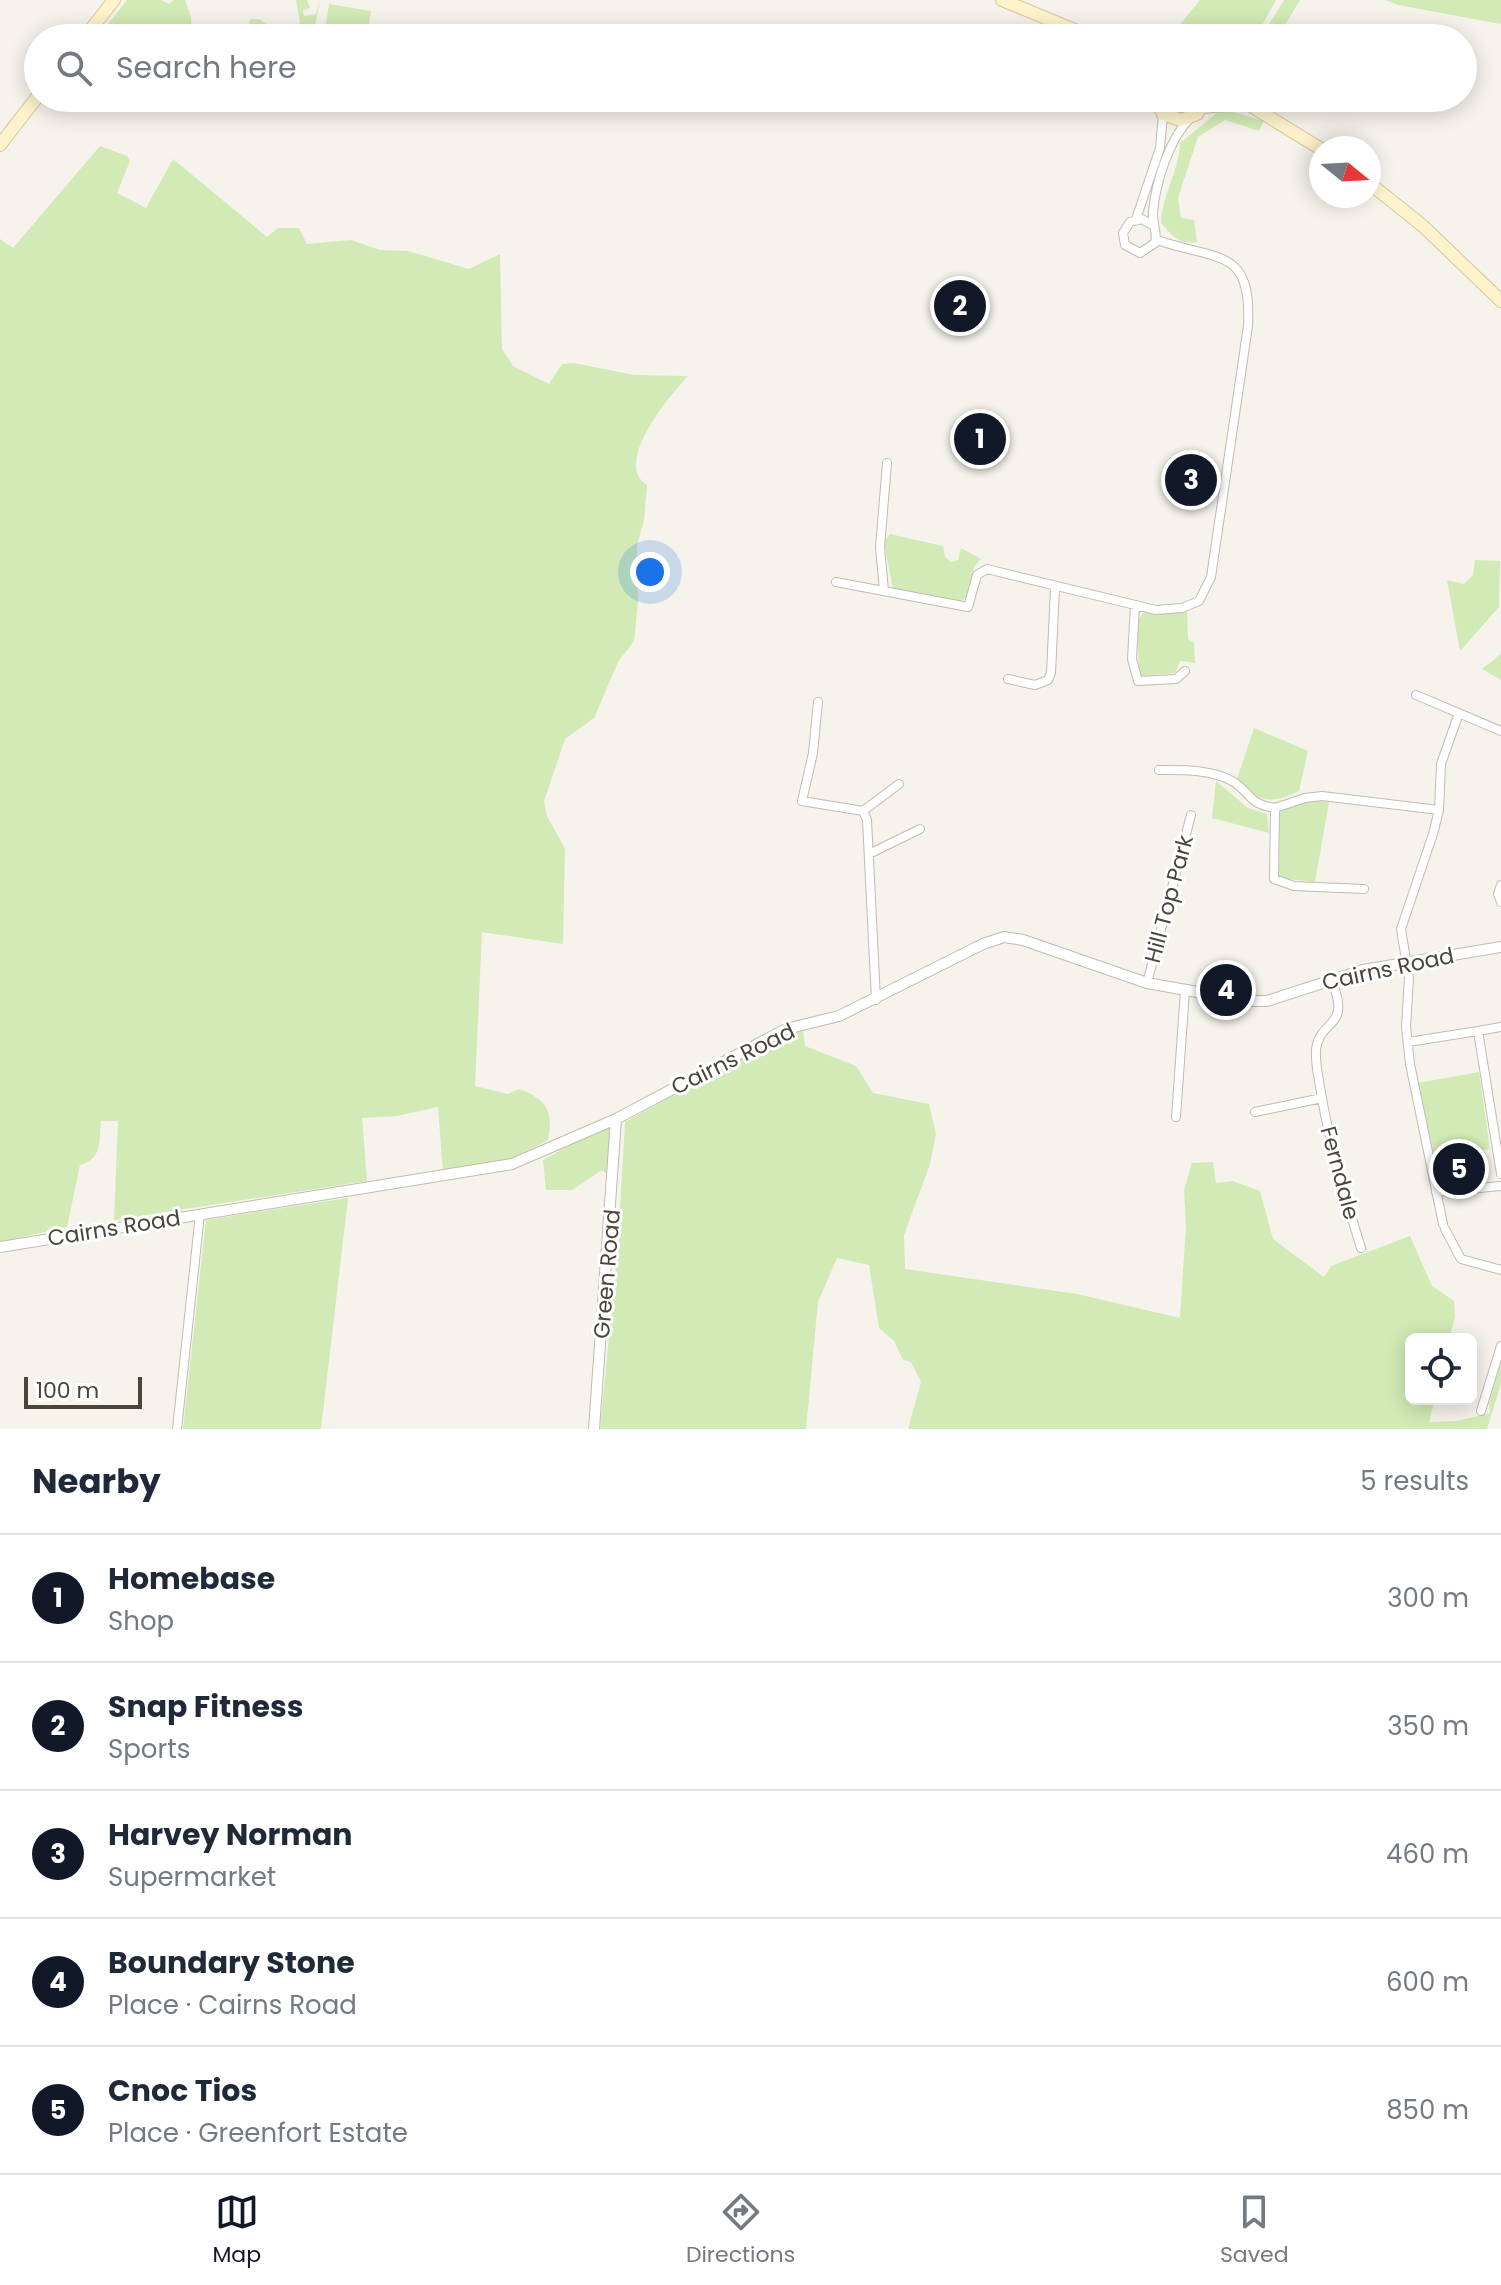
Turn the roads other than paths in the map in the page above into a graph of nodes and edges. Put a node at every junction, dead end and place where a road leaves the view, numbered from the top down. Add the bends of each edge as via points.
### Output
1 (114, 0) edge
2 (1002, 0) edge
3 (95, 24) edge
4 (1060, 24) edge
5 (26, 112) edge
6 (1196, 112) edge
7 (1264, 112) edge
8 (1163, 114) joint
9 (1190, 118) junction
10 (1309, 141) edge
11 (0, 145) edge
12 (1381, 193) edge
13 (1136, 219) junction
14 (1154, 226) junction
15 (1157, 240) junction
16 (1501, 301) edge
17 (887, 463) dead end
18 (836, 582) dead end
19 (1055, 588) junction
20 (884, 591) junction
21 (1135, 605) junction
22 (1185, 671) dead end
23 (1008, 679) dead end
24 (1416, 695) dead end
25 (818, 702) dead end
26 (1459, 713) junction
27 (1501, 731) edge
28 (1159, 770) dead end
29 (899, 784) dead end
30 (1275, 808) junction
31 (1439, 810) junction
32 (863, 811) junction
33 (1191, 815) dead end
34 (920, 829) dead end
35 (869, 854) junction
36 (1501, 885) edge
37 (1364, 889) dead end
38 (1501, 902) edge
39 (1501, 947) edge
40 (1406, 963) junction
41 (1331, 979) junction
42 (1147, 983) junction
43 (1185, 991) junction
44 (876, 1000) junction
45 (1501, 1027) edge
46 (1478, 1031) junction
47 (1408, 1042) junction
48 (1322, 1098) junction
49 (1255, 1112) dead end
50 (1176, 1117) dead end
51 (616, 1119) junction
52 (1501, 1174) edge
53 (1501, 1186) edge
54 (1436, 1192) junction
55 (200, 1214) junction
56 (0, 1247) edge
57 (1361, 1248) dead end
58 (1501, 1270) edge
59 (1501, 1346) edge
60 (1481, 1411) dead end
61 (177, 1429) edge
62 (594, 1429) edge

1 - 3 main road
2 - 4 main road
5 - 11 main road
6 - 9 main road
7 - 10 main road
8 - 9 main road
8 - 13 street via 1160,148
9 - 14 street via 1175,135 1155,200
12 - 16 main road
13 - 14 street
13 - 15 street via 1123,233 1129,249 1145,252
14 - 15 street
15 - 21 street via 1224,260 1242,273 1248,290 1248,326 1205,593 1192,606 1156,610
17 - 20 street via 881,517
18 - 20 street
19 - 20 street via 987,569 977,575 968,607
19 - 21 street
19 - 23 street via 1048,680 1035,685
21 - 22 street via 1132,659 1138,681 1176,679
24 - 26 street
25 - 32 street via 802,801
26 - 27 street
26 - 31 street via 1441,764
28 - 30 street via 1221,776 1258,806
29 - 32 street
30 - 31 street via 1322,796
30 - 37 street via 1274,879 1294,886
31 - 40 street via 1403,916
32 - 35 street
33 - 42 street, Hill Top Park
34 - 35 street
35 - 44 street
36 - 38 street
39 - 40 street, Cairns Road
40 - 41 street, Cairns Road
40 - 47 street
41 - 43 street, Cairns Road via 1267,1001
41 - 48 street, Ferndale via 1339,1010 1316,1047
42 - 43 street, Cairns Road
42 - 44 street, Cairns Road via 1004,937
43 - 50 street
44 - 51 street, Cairns Road via 786,1029
45 - 46 street
46 - 47 street
46 - 52 street
47 - 54 street
48 - 49 street, Ferndale
48 - 57 street, Ferndale
51 - 55 street, Cairns Road via 512,1164
51 - 62 street, Green Road
53 - 54 street
54 - 58 street via 1444,1226 1461,1259
55 - 56 street, Cairns Road
55 - 61 street
59 - 60 street

